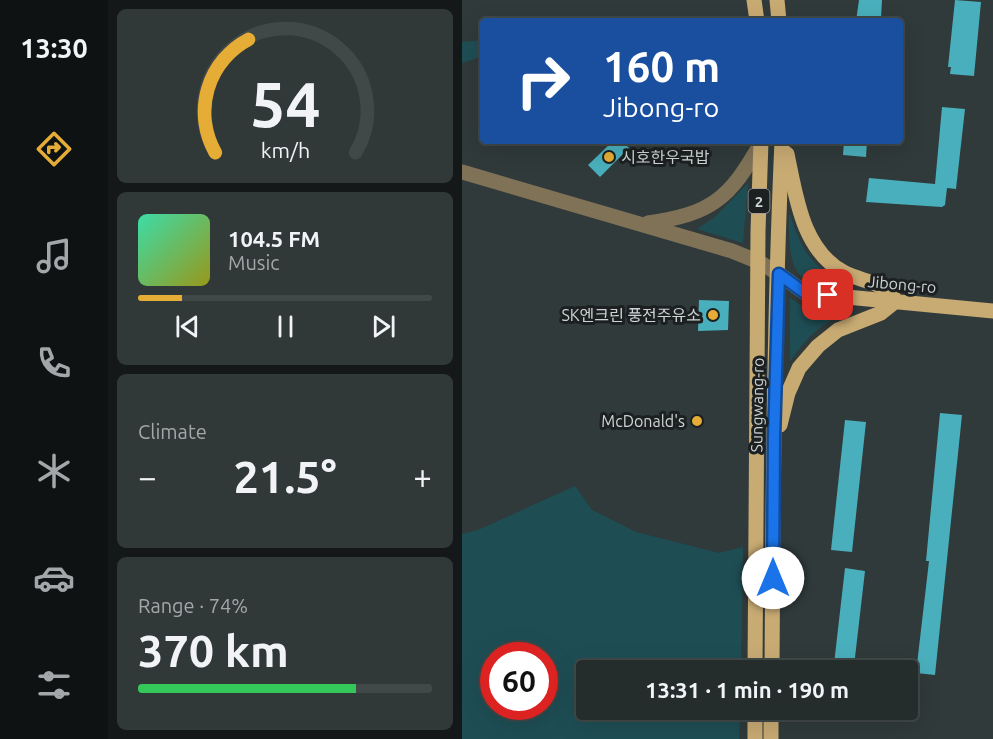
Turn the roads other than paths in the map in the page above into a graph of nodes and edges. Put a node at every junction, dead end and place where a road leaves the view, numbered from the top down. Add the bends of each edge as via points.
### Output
1 (754, 0) edge
2 (777, 0) edge
3 (757, 18) edge
4 (778, 18) edge
5 (760, 144) edge
6 (761, 144) edge
7 (783, 144) edge
8 (784, 144) edge
9 (462, 172) edge
10 (640, 224) junction
11 (759, 262) junction
12 (779, 274) junction
13 (896, 302) junction
14 (993, 311) edge
15 (774, 439) junction
16 (755, 660) edge
17 (772, 660) edge
18 (755, 720) edge
19 (771, 720) edge
20 (755, 739) edge
21 (771, 739) edge

1 - 3 main road
2 - 4 main road
5 - 10 street via 743,175 723,197 674,219
6 - 11 main road, Sungwang-ro / 2
7 - 12 main road, Sungwang-ro / 2
8 - 13 main road via 812,242 843,272 885,288
9 - 10 street
10 - 11 street via 732,250
11 - 12 street
11 - 16 main road, Sungwang-ro / 2
12 - 13 main road, Jibong-ro via 805,293
12 - 15 main road, Sungwang-ro / 2
13 - 14 main road, Jibong-ro
13 - 15 main road via 881,313 838,330 818,346 799,368
15 - 17 main road, Sungwang-ro / 2
18 - 20 main road
19 - 21 main road

